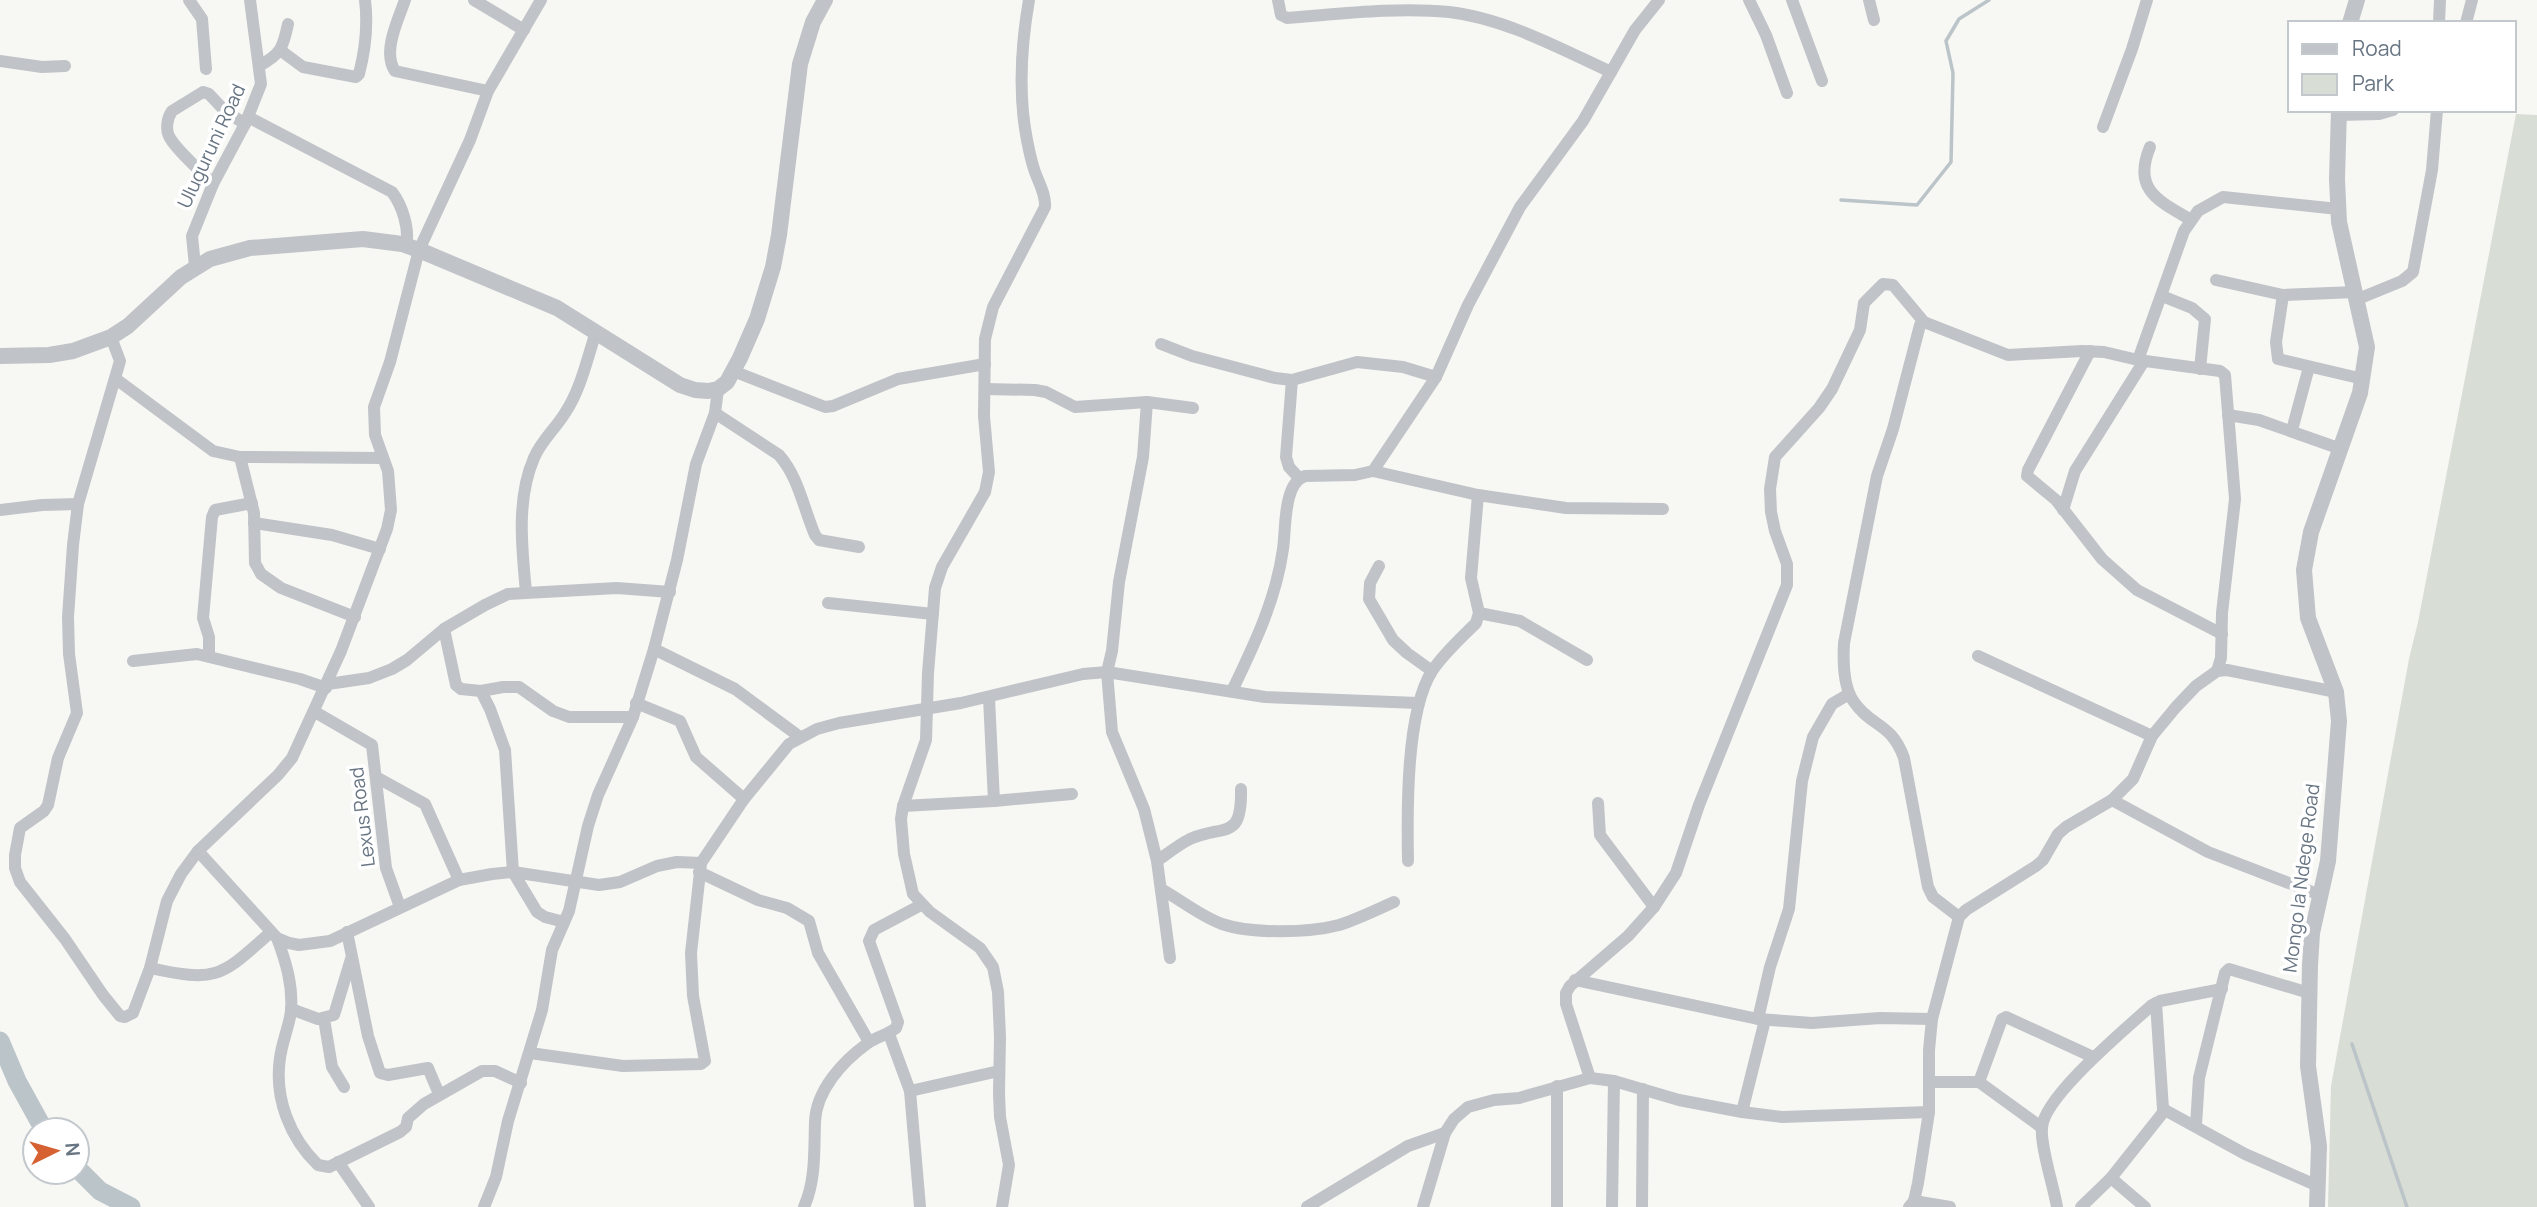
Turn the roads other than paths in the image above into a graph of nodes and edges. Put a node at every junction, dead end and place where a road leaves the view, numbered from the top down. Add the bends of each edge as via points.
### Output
1 (189, 0) edge
2 (250, 0) edge
3 (365, 0) edge
4 (405, 0) edge
5 (474, 0) edge
6 (541, 0) edge
7 (825, 0) edge
8 (1029, 0) edge
9 (1278, 0) edge
10 (1421, 0) edge
11 (1659, 0) edge
12 (1749, 0) edge
13 (1792, 0) edge
14 (1869, 0) edge
15 (2147, 0) edge
16 (2357, 0) edge
17 (2440, 0) edge
18 (2472, 0) edge
19 (1409, 10) junction
20 (1874, 20) dead end
21 (2351, 21) edge
22 (2439, 21) edge
23 (2467, 21) edge
24 (288, 24) dead end
25 (524, 30) junction
26 (280, 50) junction
27 (0, 61) edge
28 (65, 66) dead end
29 (259, 66) junction
30 (205, 69) dead end
31 (1611, 72) junction
32 (1822, 81) dead end
33 (488, 91) junction
34 (1787, 93) dead end
35 (2386, 112) edge
36 (2437, 112) edge
37 (2339, 113) edge
38 (247, 120) junction
39 (2103, 127) dead end
40 (2150, 147) dead end
41 (214, 184) junction
42 (2338, 209) junction
43 (2191, 220) junction
44 (412, 248) junction
45 (195, 266) junction
46 (2216, 281) dead end
47 (2283, 295) junction
48 (2162, 296) junction
49 (2356, 296) junction
50 (1924, 322) junction
51 (596, 332) junction
52 (111, 337) junction
53 (1161, 344) dead end
54 (2090, 351) junction
55 (0, 356) edge
56 (2141, 361) junction
57 (985, 364) junction
58 (2309, 367) junction
59 (2200, 369) junction
60 (733, 371) junction
61 (1436, 377) junction
62 (116, 379) junction
63 (2363, 379) junction
64 (1292, 380) junction
65 (718, 389) junction
66 (985, 389) junction
67 (1147, 402) junction
68 (1193, 408) dead end
69 (715, 413) junction
70 (2228, 415) junction
71 (2292, 430) junction
72 (2341, 449) junction
73 (240, 457) junction
74 (383, 458) junction
75 (1373, 471) junction
76 (1299, 478) junction
77 (1478, 495) junction
78 (252, 503) junction
79 (78, 504) junction
80 (1663, 509) dead end
81 (0, 510) edge
82 (2063, 510) junction
83 (254, 523) junction
84 (859, 547) dead end
85 (380, 549) junction
86 (1379, 566) dead end
87 (526, 592) junction
88 (670, 592) junction
89 (828, 603) dead end
90 (1479, 613) junction
91 (933, 614) junction
92 (355, 617) junction
93 (444, 629) junction
94 (2222, 635) junction
95 (654, 649) junction
96 (209, 656) junction
97 (1978, 656) dead end
98 (1587, 660) dead end
99 (133, 661) dead end
100 (1432, 671) junction
101 (2217, 671) junction
102 (1107, 672) junction
103 (327, 686) junction
104 (481, 691) junction
105 (1232, 691) junction
106 (2336, 692) junction
107 (1849, 694) junction
108 (989, 698) junction
109 (1418, 702) junction
110 (636, 704) junction
111 (926, 709) junction
112 (315, 712) junction
113 (633, 717) junction
114 (2152, 736) junction
115 (800, 737) junction
116 (376, 777) junction
117 (1241, 789) dead end
118 (1072, 793) dead end
119 (744, 799) junction
120 (2112, 800) junction
121 (994, 802) junction
122 (1598, 803) dead end
123 (903, 806) junction
124 (198, 851) junction
125 (1157, 861) junction
126 (1408, 861) dead end
127 (700, 868) junction
128 (513, 872) junction
129 (459, 880) junction
130 (575, 883) junction
131 (1161, 889) junction
132 (2320, 895) junction
133 (1394, 902) dead end
134 (921, 905) junction
135 (400, 906) junction
136 (1654, 907) junction
137 (1959, 918) junction
138 (564, 922) junction
139 (347, 932) junction
140 (274, 935) junction
141 (1170, 958) dead end
142 (352, 959) junction
143 (150, 968) junction
144 (1575, 981) junction
145 (2222, 989) junction
146 (2309, 993) junction
147 (2156, 1003) junction
148 (291, 1009) junction
149 (324, 1019) junction
150 (1762, 1019) junction
151 (1932, 1019) junction
152 (889, 1034) junction
153 (869, 1042) junction
154 (530, 1053) junction
155 (2093, 1057) junction
156 (999, 1071) junction
157 (1590, 1078) junction
158 (1614, 1081) junction
159 (1930, 1082) junction
160 (1979, 1082) junction
161 (521, 1083) junction
162 (1557, 1086) junction
163 (344, 1087) dead end
164 (1643, 1089) junction
165 (910, 1091) junction
166 (439, 1094) junction
167 (2165, 1110) junction
168 (1742, 1112) junction
169 (1929, 1112) junction
170 (2196, 1125) junction
171 (2042, 1127) junction
172 (1445, 1133) junction
173 (338, 1162) junction
174 (2111, 1178) junction
175 (2318, 1186) junction
176 (1911, 1204) edge
177 (369, 1207) edge
178 (484, 1207) edge
179 (804, 1207) edge
180 (920, 1207) edge
181 (1002, 1207) edge
182 (1307, 1207) edge
183 (1423, 1207) edge
184 (1557, 1207) edge
185 (1612, 1207) edge
186 (1642, 1207) edge
187 (1950, 1207) edge
188 (2057, 1207) edge
189 (2081, 1207) edge
190 (2146, 1207) edge
191 (2317, 1207) edge

1 - 30 street via 202,19
2 - 29 street, Uluguruni Road
3 - 26 street via 366,34 356,77 303,66
4 - 33 street via 391,47 395,71
5 - 25 street
6 - 25 street
7 - 60 street via 800,64 773,267 757,319
8 - 57 street via 1021,99 1029,149 1046,201 993,307
9 - 19 street via 1281,15 1287,18
10 - 19 street
11 - 31 street
12 - 34 street
13 - 32 street
14 - 20 street
15 - 39 street
16 - 21 street
17 - 22 street
18 - 23 street
19 - 31 street via 1450,12 1508,28
24 - 26 street
25 - 33 street
26 - 29 street
27 - 28 street
29 - 38 street, Uluguruni Road via 261,85
31 - 61 street via 1583,121 1520,206
33 - 44 street via 470,140
35 - 37 street
36 - 49 street via 2432,170 2413,272 2402,281
37 - 42 street, Mongo la Ndege Road
38 - 41 street, Uluguruni Road
38 - 41 street via 224,110 203,92 168,116 169,137
38 - 44 street via 392,192
40 - 43 street via 2144,164 2151,193
41 - 45 street, Uluguruni Road via 192,236
42 - 43 street via 2222,197
42 - 49 street, Mongo la Ndege Road
43 - 48 street
44 - 45 street via 381,240 344,239 250,248
44 - 51 street via 545,302
44 - 74 street via 390,362 374,407 375,435
45 - 52 street
46 - 47 street
47 - 49 street
47 - 58 street via 2278,359
48 - 56 street
48 - 59 street via 2192,308 2204,319
49 - 63 street, Mongo la Ndege Road via 2367,347
50 - 54 street via 2008,355
50 - 107 street via 1877,476 1856,576 1843,643
50 - 136 street via 1893,285 1883,284 1872,293 1864,303 1860,330 1832,389 1775,457 1771,512 1787,564 1787,585 1676,873
51 - 65 street via 680,385
51 - 87 street via 575,394 539,447 530,470 521,524
52 - 55 street via 49,355
52 - 62 street via 120,361
53 - 64 street
54 - 56 street
54 - 82 street via 2028,470 2029,480
56 - 59 street
56 - 82 street via 2075,471
57 - 60 street via 898,379 825,407
57 - 66 street
58 - 63 street
58 - 71 street
59 - 70 street via 2225,375
60 - 65 street
61 - 64 street via 1403,367 1357,362
61 - 75 street
62 - 73 street via 200,444
62 - 79 street
63 - 72 street, Mongo la Ndege Road
64 - 76 street via 1286,457
65 - 69 street
66 - 67 street via 1046,392 1075,407
66 - 91 street via 985,492 942,566
67 - 68 street
67 - 102 street via 1143,457
69 - 84 street via 787,465 819,540
69 - 88 street via 696,464
70 - 71 street
70 - 94 street via 2235,499
71 - 72 street
72 - 106 street, Mongo la Ndege Road via 2311,532 2304,570 2308,618
73 - 74 street
73 - 78 street
74 - 85 street via 391,510
75 - 76 street
75 - 77 street
76 - 105 street via 1289,494 1283,552 1265,621
77 - 80 street via 1566,508
77 - 90 street via 1471,578
78 - 83 street
78 - 96 street via 215,510 212,517 203,618
79 - 81 street
79 - 143 street via 68,617 76,719 58,758 48,805 20,828 15,868 20,882 120,1016 133,1013
82 - 94 street via 2102,559 2137,590
83 - 85 street via 332,535
83 - 92 street via 255,563 261,574 281,588
85 - 92 street
86 - 100 street via 1370,583 1369,599 1393,640
87 - 88 street via 617,588
87 - 93 street via 497,598
88 - 95 street
89 - 91 street
90 - 98 street via 1520,621
90 - 100 street via 1476,623
91 - 111 street
92 - 103 street
93 - 103 street via 392,669
93 - 104 street via 456,685
94 - 101 street
95 - 110 street
95 - 115 street via 735,689
96 - 99 street
96 - 103 street
97 - 114 street
100 - 109 street
101 - 106 street
101 - 114 street via 2196,686
102 - 105 street
102 - 108 street
102 - 125 street via 1112,732 1144,809
103 - 112 street
104 - 113 street via 519,687 569,717
104 - 128 street via 505,750
105 - 109 street via 1265,698
106 - 132 street, Mongo la Ndege Road via 2339,721 2332,825
107 - 137 street via 1899,744 1928,887 1933,897
107 - 150 street via 1832,704 1813,737 1802,781 1791,898
108 - 111 street
108 - 121 street
109 - 126 street
110 - 113 street
110 - 119 street via 680,721 696,757
111 - 115 street via 839,723
111 - 123 street via 926,740
112 - 116 street, Lexus Road via 372,745
112 - 124 street via 278,775
113 - 130 street via 598,795
114 - 120 street via 2133,779
115 - 119 street
116 - 129 street via 425,804
116 - 135 street, Lexus Road via 386,868
117 - 125 street via 1241,813 1234,825 1188,840
118 - 121 street
119 - 127 street
120 - 132 street via 2208,852
120 - 137 street via 2066,827 2043,860
121 - 123 street
122 - 136 street via 1600,835
123 - 134 street via 909,882
124 - 140 street
124 - 143 street via 167,901
125 - 131 street
127 - 130 street via 677,862 621,882
127 - 153 street via 809,921 818,953
127 - 154 street via 691,963 705,1061 623,1066
128 - 129 street
128 - 130 street
128 - 138 street via 537,912
129 - 135 street
130 - 138 street
131 - 133 street via 1221,924 1265,930 1318,929
131 - 141 street
132 - 146 street, Mongo la Ndege Road via 2312,933
134 - 152 street via 870,935 897,1015 896,1028
134 - 156 street via 980,948 993,967 998,992
135 - 139 street
136 - 144 street
137 - 151 street
138 - 154 street via 552,950
139 - 140 street via 314,944 289,943
139 - 142 street
140 - 143 street via 222,972 182,975
140 - 148 street via 289,974
142 - 149 street via 334,1015
142 - 166 street via 380,1073 428,1068
144 - 150 street
144 - 157 street via 1566,993 1566,1004
145 - 146 street via 2229,969
145 - 147 street
145 - 170 street via 2199,1078
146 - 175 street, Mongo la Ndege Road via 2308,1066 2319,1146
147 - 155 street
147 - 167 street
148 - 149 street
148 - 173 street via 279,1068 287,1122 318,1165 329,1167
149 - 163 street via 332,1067
150 - 151 street via 1812,1023
150 - 168 street
151 - 159 street
152 - 153 street
152 - 165 street
153 - 179 street via 836,1072 825,1090 815,1117 817,1144
154 - 161 street
155 - 160 street via 2006,1017
155 - 171 street via 2047,1110
156 - 165 street
156 - 181 street via 1000,1117 1009,1165
157 - 158 street
157 - 162 street
158 - 164 street
158 - 185 street
159 - 160 street
159 - 169 street
160 - 171 street
161 - 166 street via 490,1069
161 - 178 street
162 - 172 street via 1468,1107
162 - 184 street
164 - 168 street
164 - 186 street
165 - 180 street
166 - 173 street via 408,1118 404,1129
167 - 170 street
167 - 174 street
168 - 169 street via 1782,1116
169 - 176 street
170 - 175 street via 2245,1154
171 - 188 street
172 - 182 street via 1408,1146
172 - 183 street
173 - 177 street
174 - 189 street
174 - 190 street
175 - 191 street, Mongo la Ndege Road
176 - 187 street

